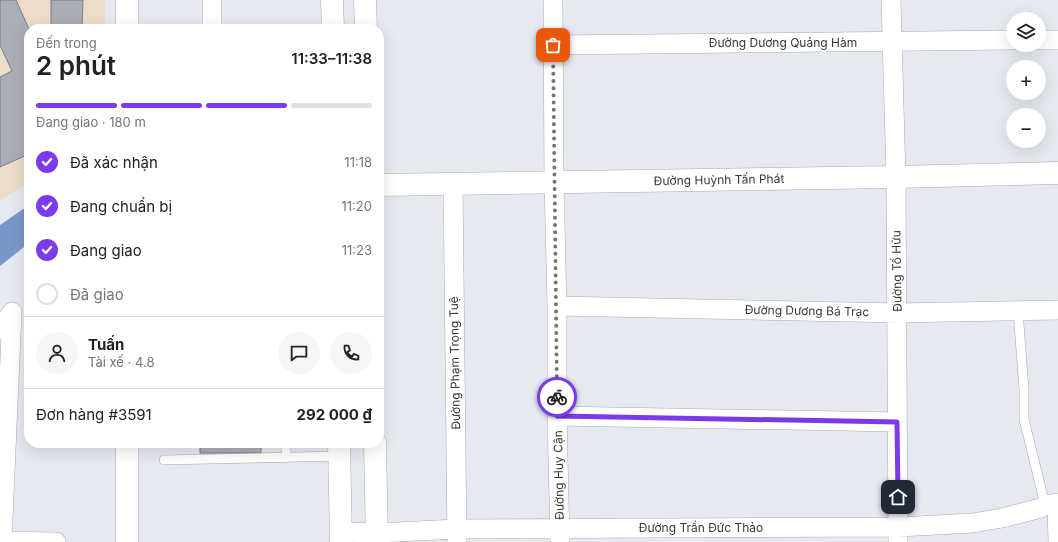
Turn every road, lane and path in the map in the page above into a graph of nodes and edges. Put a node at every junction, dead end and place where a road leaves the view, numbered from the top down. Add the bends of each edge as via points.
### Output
1 (127, 0) edge
2 (212, 0) edge
3 (332, 0) edge
4 (365, 0) edge
5 (553, 0) edge
6 (892, 0) edge
7 (127, 24) edge
8 (212, 24) edge
9 (333, 24) edge
10 (366, 24) edge
11 (1006, 40) edge
12 (1046, 40) edge
13 (1058, 40) edge
14 (893, 43) junction
15 (553, 45) junction
16 (1058, 173) edge
17 (896, 177) junction
18 (554, 182) junction
19 (453, 183) junction
20 (384, 185) edge
21 (557, 306) junction
22 (1058, 310) edge
23 (1018, 311) junction
24 (898, 313) junction
25 (0, 330) edge
26 (557, 416) junction
27 (897, 422) junction
28 (127, 448) edge
29 (286, 448) edge
30 (375, 448) edge
31 (340, 450) edge
32 (286, 458) junction
33 (164, 460) dead end
34 (1053, 504) edge
35 (898, 534) edge
36 (457, 535) edge
37 (678, 535) edge
38 (560, 536) edge
39 (341, 537) edge
40 (377, 537) edge
41 (1, 541) edge
42 (56, 542) edge
43 (127, 542) edge
44 (1058, 542) edge

1 - 7 street
2 - 8 street
3 - 9 street
4 - 10 street
5 - 15 street, Đường Huy Cận
6 - 14 street, Đường Tố Hữu
11 - 14 street, Đường Dương Quảng Hàm
12 - 13 street
14 - 15 street, Đường Dương Quảng Hàm
14 - 17 street, Đường Tố Hữu
15 - 18 street, Đường Huy Cận
16 - 17 street, Đường Huỳnh Tấn Phát
17 - 18 street, Đường Huỳnh Tấn Phát
17 - 24 street, Đường Tố Hữu
18 - 19 street, Đường Huỳnh Tấn Phát
18 - 21 street, Đường Huy Cận
19 - 20 street, Đường Huỳnh Tấn Phát
19 - 36 street, Đường Phạm Trọng Tuệ
21 - 24 street, Đường Dương Bá Trạc
21 - 26 street, Đường Huy Cận
22 - 23 street, Đường Dương Bá Trạc
23 - 24 street, Đường Dương Bá Trạc
23 - 34 lane via 1024,419
24 - 27 street, Đường Tố Hữu
25 - 41 street via 12,312
26 - 27 street
26 - 38 street, Đường Huy Cận
27 - 35 street, Đường Tố Hữu
28 - 43 street
29 - 32 lane
30 - 40 street
31 - 32 lane
31 - 39 street
32 - 33 lane
34 - 35 street, Đường Trần Đức Thảo via 1002,518
34 - 44 street
35 - 37 street, Đường Trần Đức Thảo
36 - 38 street, Đường Trần Đức Thảo
36 - 40 street, Đường Trần Đức Thảo
37 - 38 street, Đường Trần Đức Thảo
39 - 40 street, Đường Trần Đức Thảo
41 - 42 street

